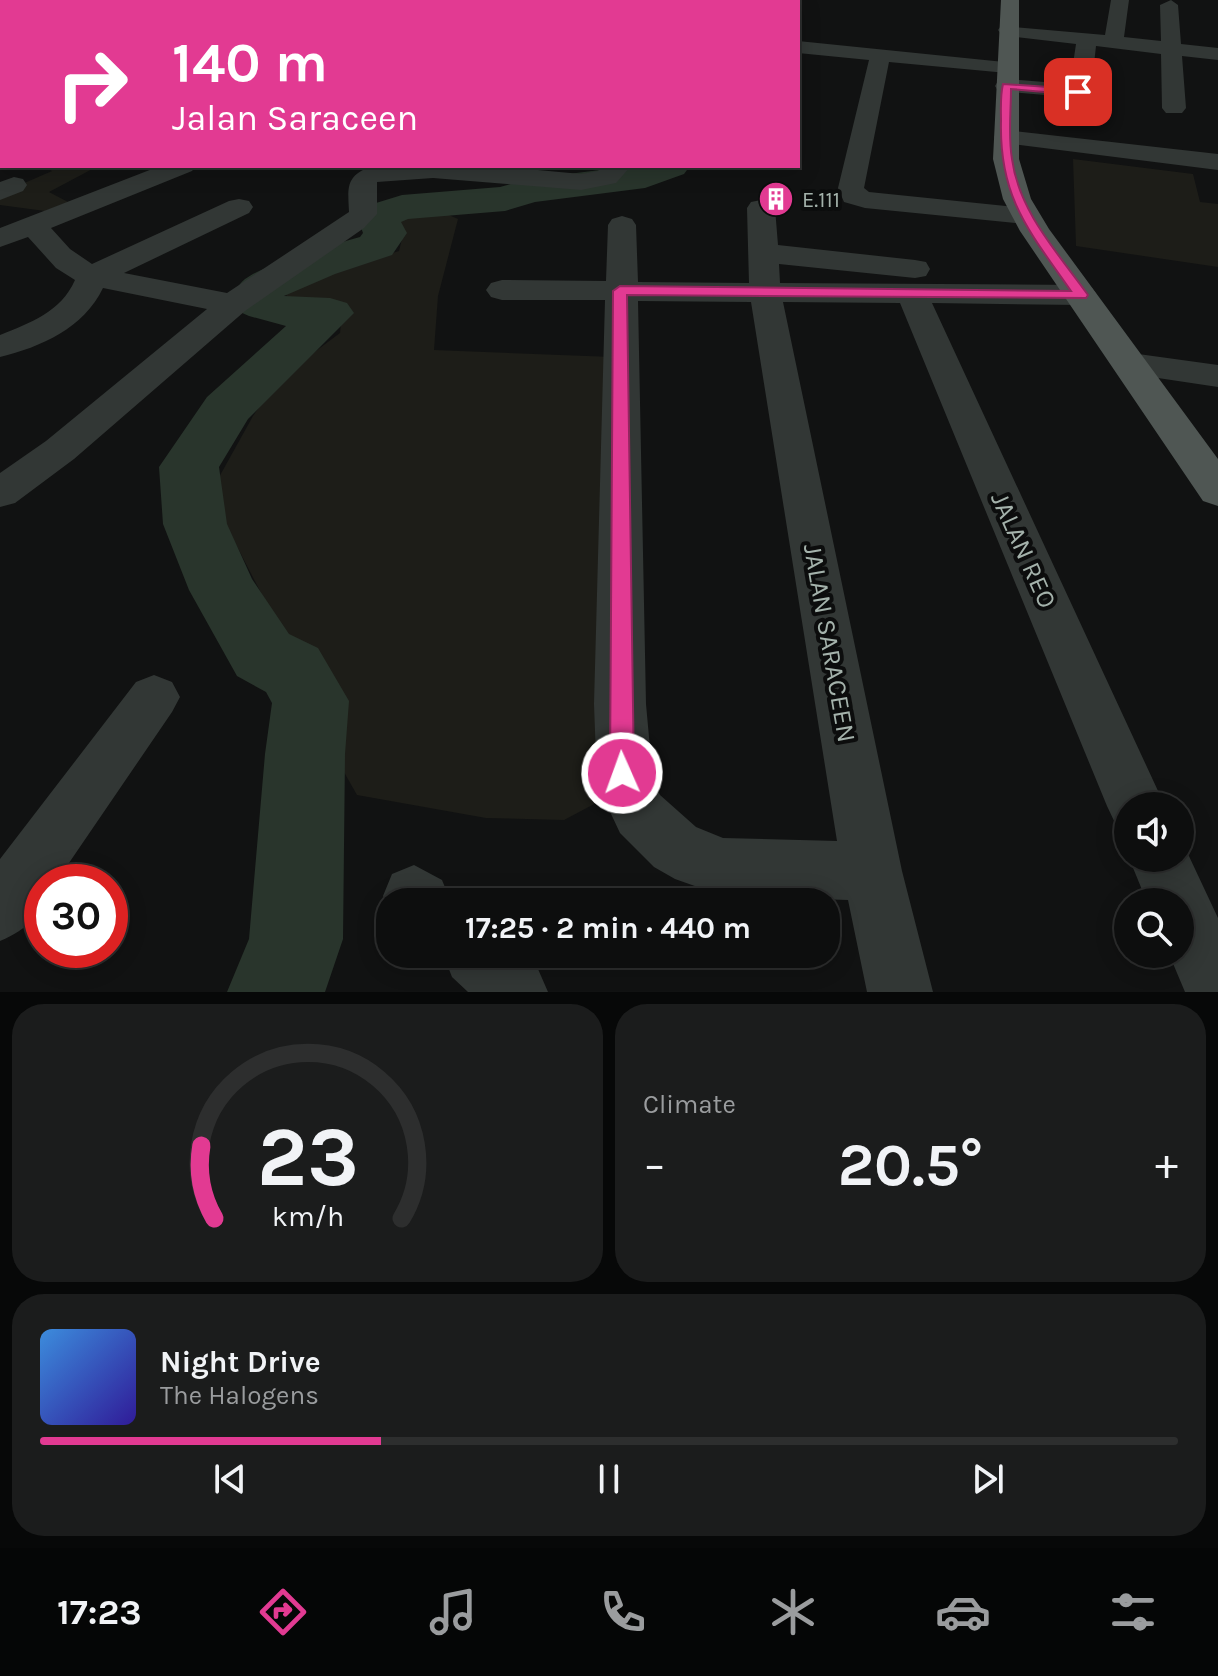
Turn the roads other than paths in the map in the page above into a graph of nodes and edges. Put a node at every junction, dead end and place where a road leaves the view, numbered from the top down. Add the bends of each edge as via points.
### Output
1 (1120, 0) edge
2 (1169, 5) dead end
3 (1009, 15) edge
4 (1087, 39) junction
5 (1114, 42) junction
6 (800, 47) edge
7 (1173, 49) junction
8 (1218, 54) edge
9 (880, 55) junction
10 (1006, 76) junction
11 (1174, 108) dead end
12 (1006, 137) junction
13 (1218, 162) edge
14 (179, 168) edge
15 (616, 168) edge
16 (511, 171) edge
17 (239, 207) dead end
18 (1025, 216) junction
19 (622, 225) dead end
20 (0, 238) edge
21 (44, 238) junction
22 (763, 251) junction
23 (0, 266) edge
24 (92, 276) junction
25 (1076, 288) junction
26 (502, 290) dead end
27 (620, 291) junction
28 (912, 294) junction
29 (233, 304) junction
30 (0, 347) edge
31 (1131, 364) junction
32 (1218, 376) edge
33 (1207, 460) edge
34 (1218, 491) edge
35 (0, 493) edge
36 (154, 697) dead end
37 (1130, 792) edge
38 (872, 871) junction
39 (0, 910) edge
40 (1194, 938) edge
41 (490, 968) edge
42 (515, 992) edge
43 (900, 992) edge
44 (1218, 992) edge

1 - 5 street
2 - 7 street
3 - 4 street
3 - 10 main road
4 - 5 street
4 - 10 street via 1080,91
5 - 7 street
6 - 9 street
7 - 8 street
7 - 11 street
9 - 10 street
9 - 18 street via 851,188 854,196
10 - 12 main road
12 - 13 street
12 - 18 main road via 1006,159
14 - 21 street
15 - 16 street via 584,187
16 - 29 street via 397,170 365,178 362,216
17 - 24 street
18 - 25 main road
19 - 27 street
20 - 21 street
21 - 23 street
21 - 24 street via 81,273
22 - 25 street
22 - 27 street
22 - 28 street
22 - 38 street, JALAN SARACEEN
24 - 29 street
24 - 30 street via 65,319
25 - 28 street
25 - 31 main road
26 - 27 street
27 - 38 street via 620,704 622,773 629,796 651,826 696,859 723,867
28 - 37 street, JALAN REO
29 - 35 street via 103,415
31 - 32 street
31 - 33 main road
33 - 34 main road
36 - 39 street
38 - 43 street, JALAN SARACEEN
40 - 44 street
41 - 42 street

